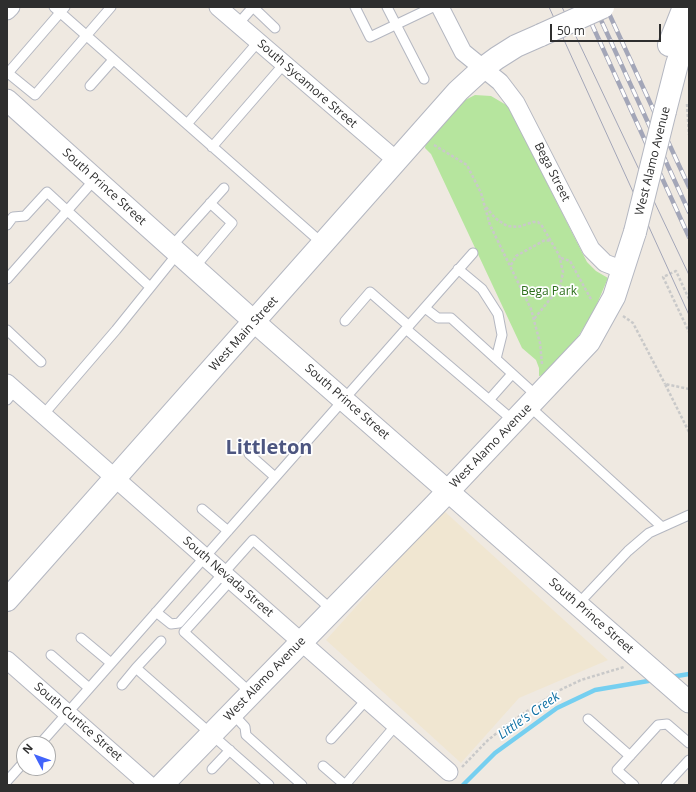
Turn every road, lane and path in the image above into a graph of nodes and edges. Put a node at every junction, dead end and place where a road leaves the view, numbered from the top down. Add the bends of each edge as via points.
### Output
1 (11, 7) edge
2 (112, 7) edge
3 (218, 7) edge
4 (252, 7) edge
5 (355, 7) edge
6 (387, 7) edge
7 (433, 7) edge
8 (440, 7) edge
9 (603, 7) edge
10 (684, 7) edge
11 (60, 9) edge
12 (7, 11) edge
13 (238, 24) junction
14 (396, 25) junction
15 (275, 28) dead end
16 (689, 30) edge
17 (86, 36) junction
18 (258, 42) junction
19 (113, 60) junction
20 (284, 64) junction
21 (677, 64) junction
22 (482, 69) junction
23 (424, 79) dead end
24 (90, 86) dead end
25 (7, 100) edge
26 (686, 100) dead end
27 (187, 124) junction
28 (689, 135) edge
29 (429, 140) dead end
30 (212, 147) junction
31 (396, 160) junction
32 (95, 179) junction
33 (224, 188) dead end
34 (210, 203) junction
35 (484, 203) junction
36 (67, 210) junction
37 (7, 224) edge
38 (551, 241) junction
39 (323, 244) junction
40 (175, 250) junction
41 (473, 253) dead end
42 (560, 258) junction
43 (511, 266) junction
44 (194, 268) junction
45 (458, 269) junction
46 (623, 270) junction
47 (7, 279) edge
48 (150, 287) junction
49 (689, 300) edge
50 (593, 301) dead end
51 (425, 308) junction
52 (619, 314) dead end
53 (534, 319) junction
54 (345, 321) dead end
55 (255, 322) junction
56 (408, 328) junction
57 (7, 330) edge
58 (689, 332) edge
59 (496, 359) junction
60 (41, 362) dead end
61 (542, 365) dead end
62 (512, 374) junction
63 (665, 384) junction
64 (689, 389) edge
65 (10, 391) edge
66 (344, 400) junction
67 (489, 400) junction
68 (527, 408) junction
69 (43, 415) junction
70 (689, 432) edge
71 (249, 454) dead end
72 (275, 477) junction
73 (115, 478) junction
74 (449, 491) junction
75 (202, 509) dead end
76 (689, 515) edge
77 (662, 527) junction
78 (228, 531) junction
79 (204, 557) junction
80 (227, 576) junction
81 (7, 600) edge
82 (578, 604) junction
83 (332, 610) junction
84 (156, 612) junction
85 (81, 638) dead end
86 (161, 641) dead end
87 (301, 642) junction
88 (51, 655) dead end
89 (7, 660) edge
90 (111, 663) junction
91 (626, 667) dead end
92 (136, 668) junction
93 (122, 685) dead end
94 (89, 688) junction
95 (251, 693) junction
96 (367, 699) junction
97 (689, 702) edge
98 (67, 713) junction
99 (232, 714) junction
100 (588, 719) dead end
101 (396, 726) junction
102 (212, 734) junction
103 (47, 736) edge
104 (331, 739) dead end
105 (689, 743) edge
106 (230, 750) junction
107 (630, 756) junction
108 (689, 760) edge
109 (323, 766) dead end
110 (212, 769) dead end
111 (16, 771) edge
112 (454, 771) joint
113 (7, 781) edge
114 (149, 785) edge
115 (162, 785) edge
116 (269, 785) edge
117 (302, 785) edge
118 (345, 785) edge
119 (634, 785) edge
120 (666, 785) edge

1 - 12 street
2 - 17 lane
3 - 13 street, South Sycamore Street
4 - 13 lane
4 - 15 lane
5 - 14 lane via 370,37
6 - 14 lane
7 - 14 lane
8 - 22 street, Bega Street via 463,52
9 - 22 main road, West Main Street, bridge via 516,46
10 - 21 main road via 668,47
11 - 17 lane
11 - 17 lane via 8,72 35,95
13 - 18 street, South Sycamore Street
14 - 23 lane
16 - 21 main road, West Alamo Avenue
17 - 19 lane
18 - 20 street, South Sycamore Street
18 - 27 lane
19 - 24 lane
19 - 27 lane
20 - 30 lane
20 - 31 street, South Sycamore Street
21 - 46 main road, West Alamo Avenue, bridge via 636,232
22 - 31 main road, West Main Street via 458,91
22 - 46 street, Bega Street via 504,87 516,103 591,249 604,263
25 - 32 street, South Prince Street
26 - 28 path
27 - 30 lane
29 - 35 path via 466,165
30 - 39 lane
31 - 39 main road, West Main Street
32 - 36 lane
32 - 40 street, South Prince Street
33 - 34 lane
34 - 40 lane
34 - 44 lane via 232,223
35 - 38 path via 495,218 507,226 518,227 538,222
35 - 43 path via 490,225
36 - 37 lane via 47,192 25,216 13,217
36 - 47 lane
36 - 48 lane
38 - 42 path
38 - 43 path via 545,240 516,256
39 - 55 main road, West Main Street
40 - 44 street, South Prince Street
40 - 48 lane
41 - 45 lane
42 - 50 path via 570,261
42 - 53 path via 563,272 560,287
43 - 53 path
44 - 55 street, South Prince Street
45 - 51 lane
45 - 59 lane via 482,289 498,314 502,335
46 - 68 main road, West Alamo Avenue via 614,297 597,330
48 - 69 lane
49 - 58 path via 676,271 663,277
51 - 56 lane
51 - 59 lane via 438,318 451,318
52 - 63 path via 633,323
53 - 61 path
54 - 56 lane via 370,292
55 - 66 street, South Prince Street
55 - 73 main road, West Main Street
56 - 66 lane
56 - 67 lane
57 - 60 lane
59 - 62 lane
62 - 67 lane
62 - 68 lane
63 - 64 path
63 - 70 path
65 - 69 street, South Nevada Street
66 - 72 lane
66 - 74 street, South Prince Street
67 - 68 lane
68 - 74 main road, West Alamo Avenue
68 - 77 lane
69 - 73 street, South Nevada Street
71 - 72 lane
72 - 78 lane
73 - 79 street, South Nevada Street
73 - 81 main road, West Main Street
74 - 82 street, South Prince Street
74 - 83 main road, West Alamo Avenue
75 - 78 lane
76 - 77 lane
77 - 82 lane via 649,533 628,551
78 - 79 lane
79 - 80 street, South Nevada Street
79 - 84 lane
80 - 83 lane via 253,540
80 - 84 lane via 179,622 171,624
80 - 87 street, South Nevada Street
80 - 95 lane via 184,632
82 - 97 street, South Prince Street
83 - 87 main road, West Alamo Avenue
84 - 90 lane
85 - 90 lane
86 - 92 lane
87 - 95 main road, West Alamo Avenue
87 - 96 street, South Nevada Street
88 - 94 lane
89 - 98 street, South Curtice Street
90 - 94 lane
91 - 112 path via 581,680 558,691 504,727
92 - 93 lane
92 - 102 lane
94 - 98 lane
95 - 99 main road, West Alamo Avenue
96 - 101 street, South Nevada Street
96 - 104 lane
98 - 103 lane
98 - 114 street, South Curtice Street
99 - 102 main road, West Alamo Avenue
99 - 117 lane via 245,727 246,735
100 - 107 lane
101 - 112 street, South Nevada Street
101 - 118 lane
102 - 106 lane
102 - 115 main road, West Alamo Avenue
105 - 107 lane via 667,724 658,725
106 - 110 lane
106 - 116 lane
107 - 119 lane via 617,770
108 - 120 lane
109 - 118 lane
111 - 113 lane

